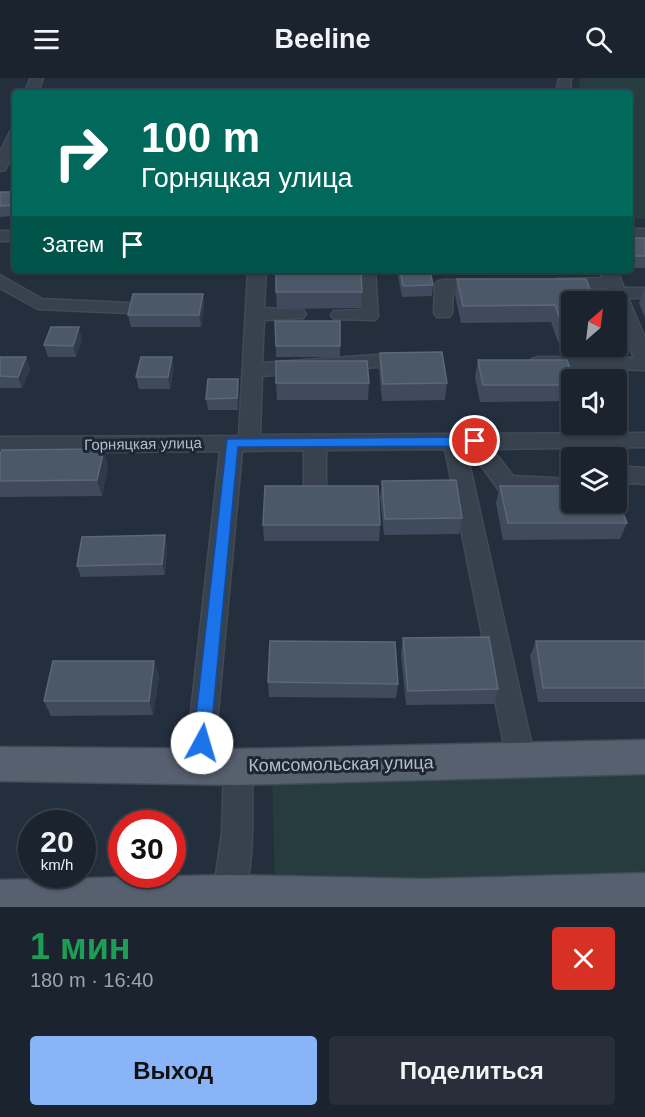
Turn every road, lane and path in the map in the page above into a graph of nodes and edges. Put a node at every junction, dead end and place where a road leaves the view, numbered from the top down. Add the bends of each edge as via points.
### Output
1 (12, 141) edge
2 (0, 167) edge
3 (256, 273) edge
4 (366, 273) edge
5 (0, 280) edge
6 (613, 282) edge
7 (546, 284) edge
8 (500, 285) edge
9 (645, 293) edge
10 (128, 308) edge
11 (442, 313) dead end
12 (255, 314) junction
13 (297, 314) dead end
14 (340, 315) dead end
15 (390, 360) edge
16 (519, 363) edge
17 (645, 363) edge
18 (252, 370) junction
19 (645, 440) edge
20 (464, 441) junction
21 (240, 442) junction
22 (315, 442) junction
23 (0, 446) edge
24 (627, 476) edge
25 (645, 476) edge
26 (561, 486) edge
27 (315, 490) edge
28 (645, 757) edge
29 (520, 760) junction
30 (0, 764) edge
31 (199, 766) junction
32 (238, 766) junction
33 (229, 895) junction
34 (640, 898) edge
35 (0, 900) edge
36 (423, 903) edge

1 - 2 street
3 - 12 street
4 - 14 street via 369,316
5 - 10 street via 38,304
6 - 7 street
6 - 9 street
6 - 17 street
8 - 11 street via 444,285
12 - 13 street
12 - 18 street
15 - 18 street
16 - 17 street
18 - 21 street
19 - 20 street, Горняцкая улица
20 - 22 street, Горняцкая улица
20 - 26 street via 507,484
20 - 29 street via 452,488
21 - 22 street, Горняцкая улица
21 - 23 street, Горняцкая улица
21 - 31 street
22 - 27 street
24 - 25 street
28 - 29 main road, Комсомольская улица
29 - 32 main road, Комсомольская улица
30 - 31 main road, Комсомольская улица
31 - 32 main road, Комсомольская улица
32 - 33 street via 237,833
33 - 35 main road
33 - 36 main road
34 - 36 main road

